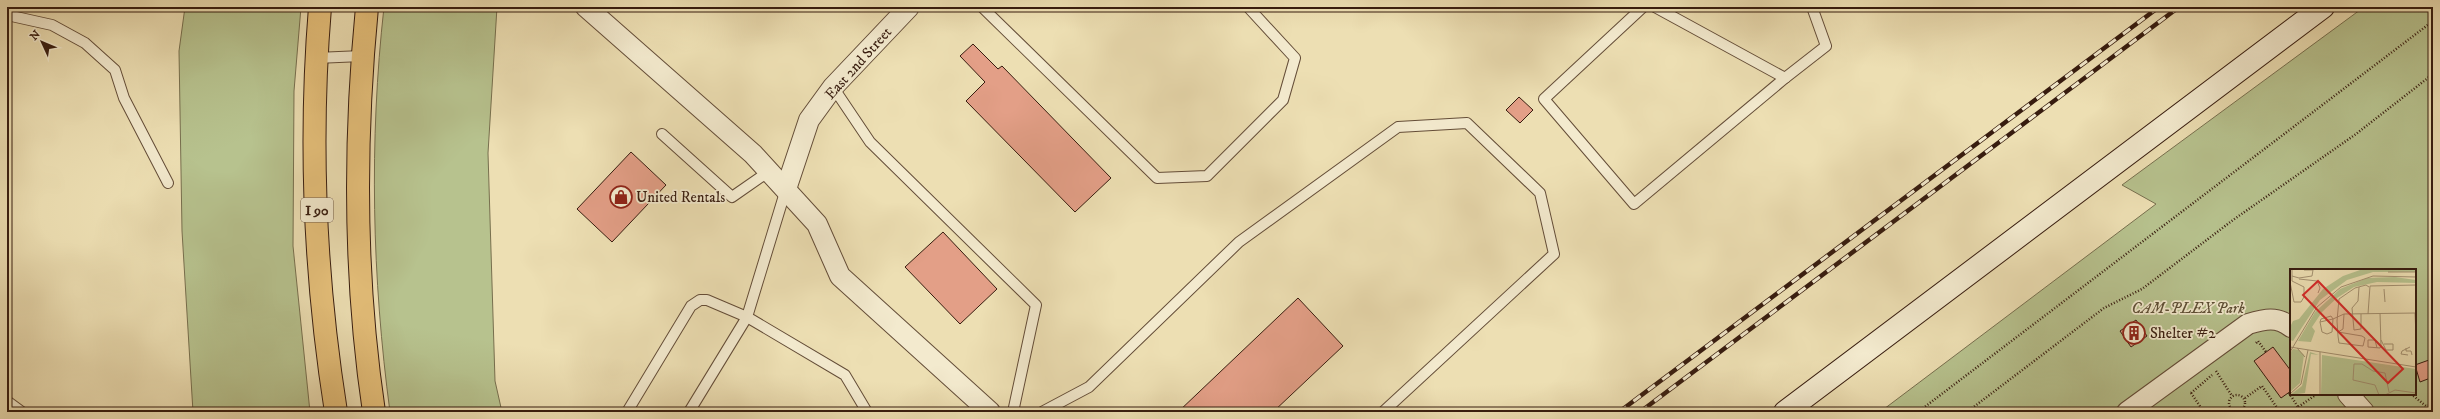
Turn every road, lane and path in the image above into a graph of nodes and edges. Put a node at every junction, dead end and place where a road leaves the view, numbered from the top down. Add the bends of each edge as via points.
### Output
1 (320, 7) edge
2 (367, 7) edge
3 (586, 7) edge
4 (909, 7) edge
5 (982, 7) edge
6 (1248, 7) edge
7 (1643, 7) edge
8 (1655, 7) edge
9 (1812, 7) edge
10 (2323, 7) edge
11 (7, 15) edge
12 (2433, 21) edge
13 (362, 56) junction
14 (316, 58) junction
15 (2433, 74) edge
16 (1785, 78) junction
17 (833, 86) junction
18 (662, 134) dead end
19 (768, 172) junction
20 (168, 183) dead end
21 (786, 189) junction
22 (747, 317) junction
23 (2290, 326) edge
24 (2252, 346) dead end
25 (2266, 352) dead end
26 (2222, 367) dead end
27 (2216, 371) junction
28 (2179, 376) junction
29 (2191, 393) junction
30 (2290, 395) edge
31 (2316, 395) edge
32 (2349, 395) edge
33 (2412, 395) edge
34 (2232, 396) junction
35 (2245, 398) junction
36 (7, 401) edge
37 (2433, 405) edge
38 (2298, 407) junction
39 (2231, 408) junction
40 (22, 412) edge
41 (336, 412) edge
42 (374, 412) edge
43 (627, 412) edge
44 (689, 412) edge
45 (867, 412) edge
46 (990, 412) edge
47 (1013, 412) edge
48 (1042, 412) edge
49 (1383, 412) edge
50 (1785, 412) edge
51 (1918, 412) edge
52 (1966, 412) edge
53 (2127, 412) edge
54 (2204, 412) edge
55 (2225, 412) edge
56 (2280, 412) edge
57 (2290, 412) edge
58 (2364, 412) edge

1 - 14 highway, I 90
2 - 13 highway
3 - 19 street via 753,154
4 - 17 street, East 2nd Street
5 - 6 lane via 1157,178 1207,176 1283,100 1295,58
7 - 16 lane via 1544,99 1634,204
8 - 16 lane
9 - 16 lane via 1826,46
10 - 50 main road
11 - 20 lane via 52,25 85,43 115,70 124,98
12 - 51 path
13 - 14 lane
13 - 42 highway via 357,170 358,264
14 - 41 highway, I 90 via 316,186 324,338
15 - 52 path via 2356,134 2232,220 2142,289 2104,308
17 - 21 street, East 2nd Street via 809,120
17 - 47 lane via 870,142 1036,305
18 - 19 lane via 732,197
19 - 21 street
21 - 22 lane
21 - 46 street via 817,224 840,276
22 - 43 lane via 707,300 700,300 691,306
22 - 44 lane
22 - 45 lane via 845,375
23 - 28 street via 2284,321 2268,318 2248,324
24 - 25 path via 2258,341
26 - 27 path
27 - 29 path
27 - 34 path
28 - 29 path
28 - 53 street
29 - 54 path
30 - 38 path
31 - 38 path
32 - 58 street
33 - 37 path via 2426,406
34 - 35 path via 2238,394
34 - 39 path via 2229,400
35 - 39 path via 2246,404 2241,410
35 - 56 path via 2262,386
36 - 40 lane
38 - 57 path
39 - 55 path
48 - 49 lane via 1089,387 1239,242 1398,127 1467,123 1540,193 1554,254

